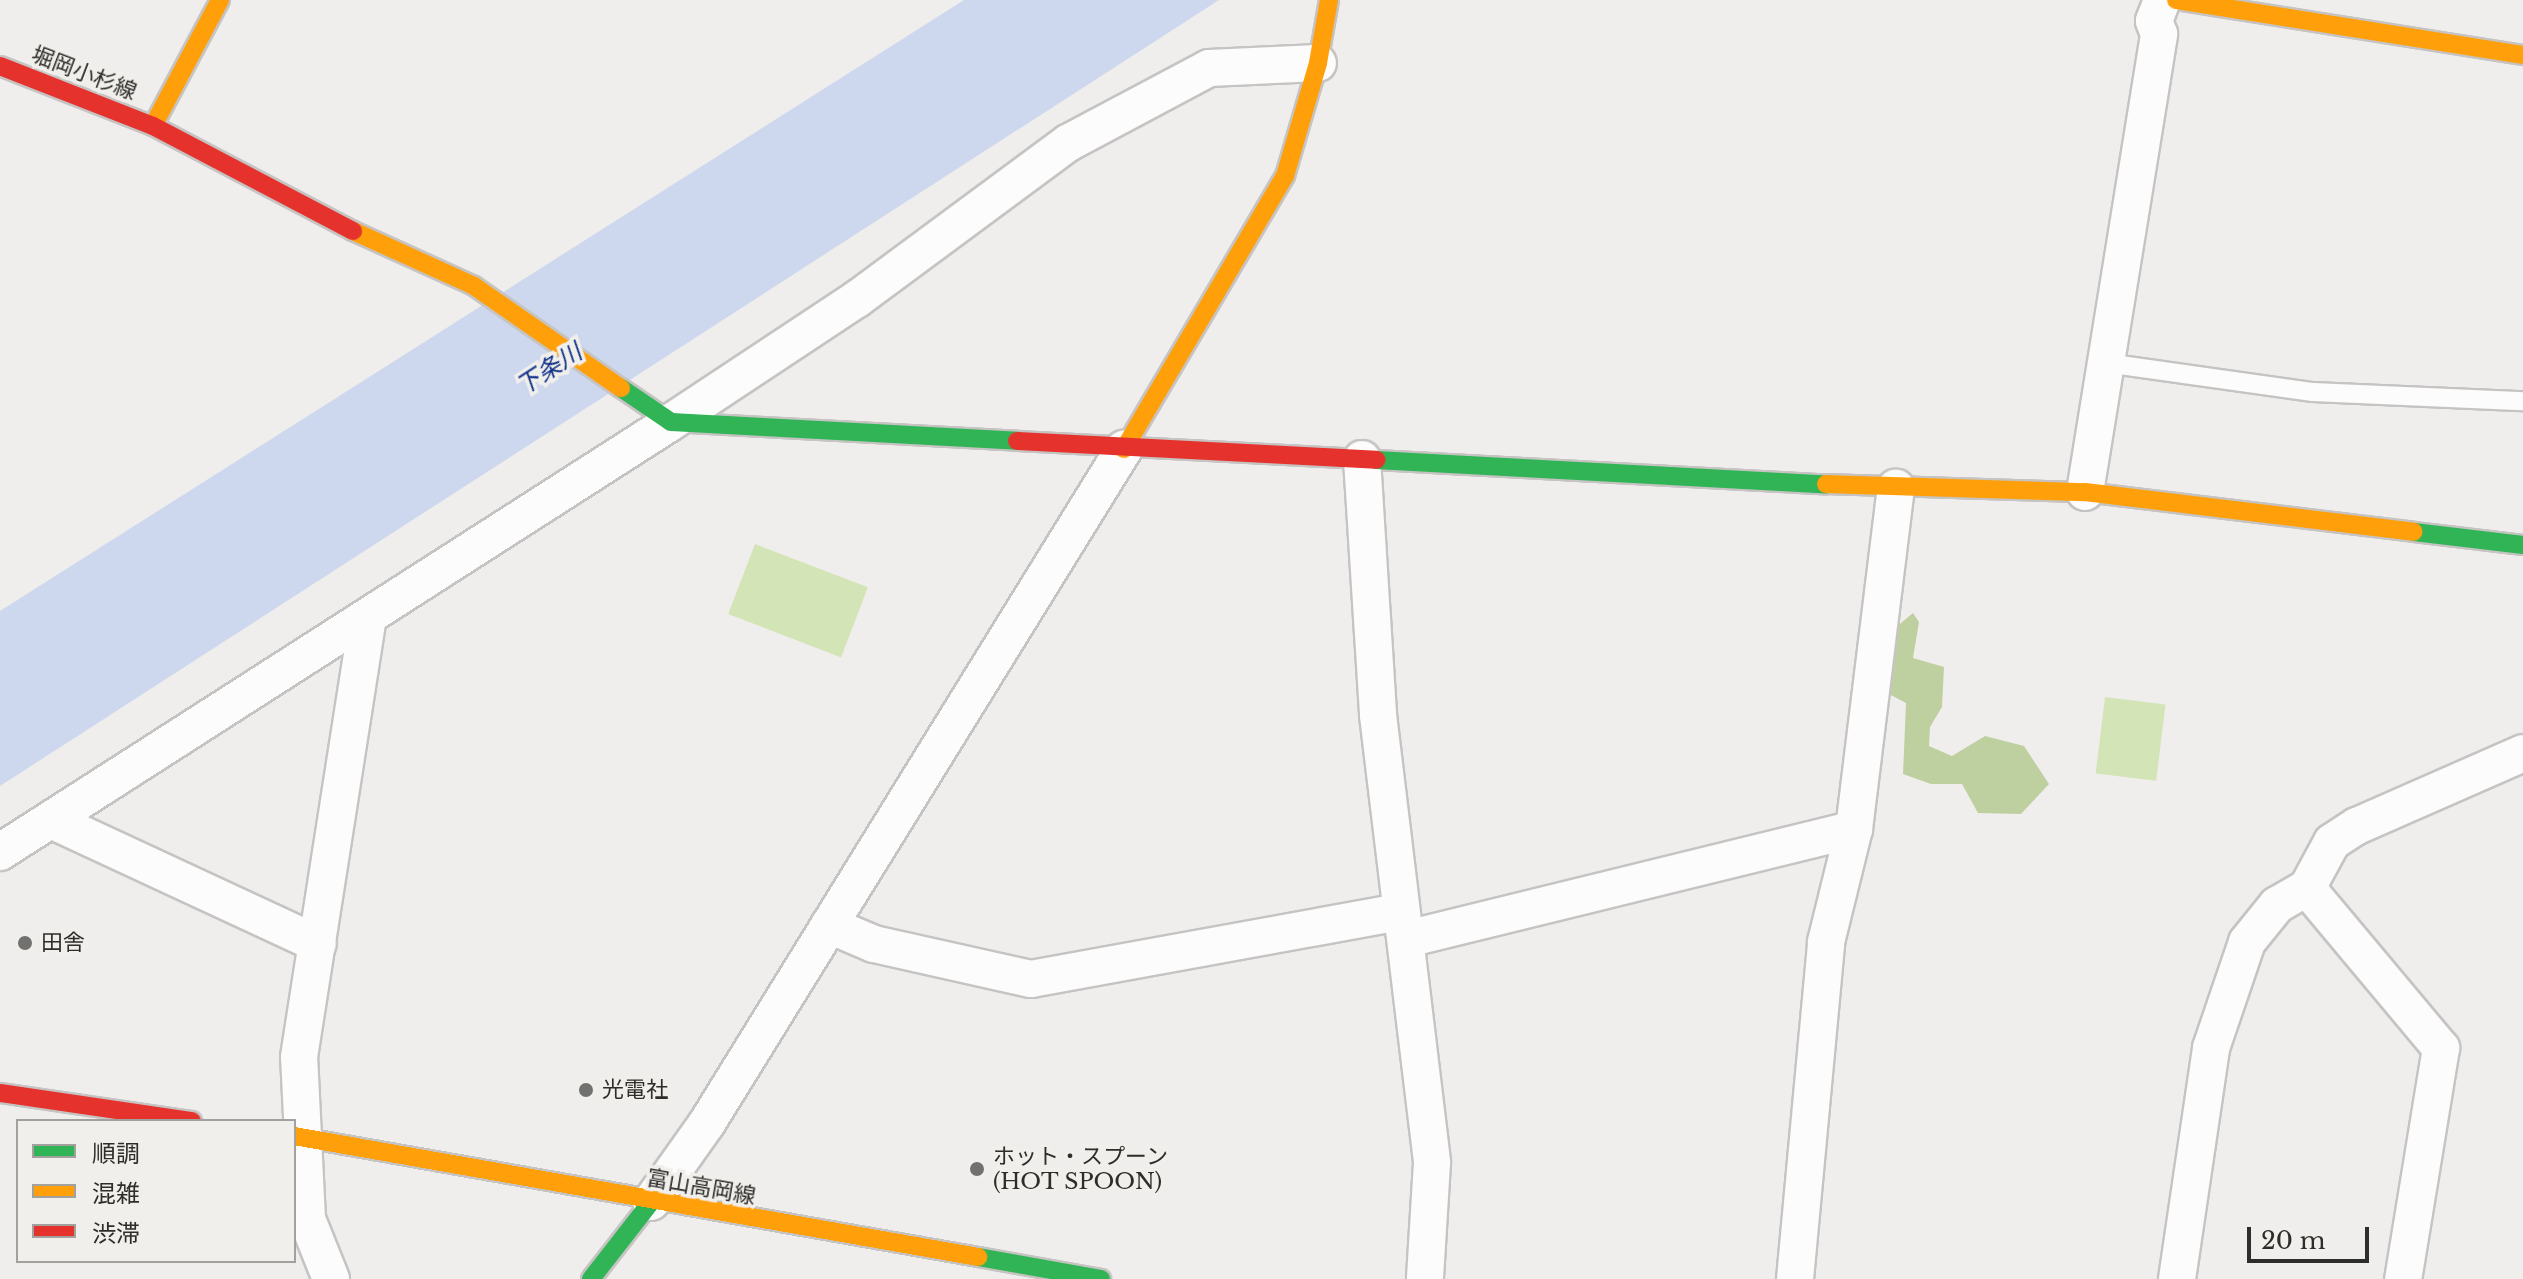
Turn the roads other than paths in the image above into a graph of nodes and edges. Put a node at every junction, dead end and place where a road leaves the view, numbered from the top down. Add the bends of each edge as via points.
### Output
1 (220, 0) edge
2 (1329, 0) edge
3 (2162, 0) edge
4 (2176, 0) edge
5 (2523, 55) edge
6 (1318, 63) junction
7 (0, 66) edge
8 (153, 126) junction
9 (2106, 363) junction
10 (2523, 401) edge
11 (671, 422) junction
12 (1124, 449) junction
13 (1362, 459) junction
14 (1896, 488) junction
15 (2085, 492) junction
16 (2523, 545) edge
17 (368, 618) junction
18 (2523, 753) edge
19 (51, 820) junction
20 (1854, 829) junction
21 (0, 852) edge
22 (2307, 888) junction
23 (829, 925) junction
24 (1403, 926) junction
25 (318, 944) junction
26 (0, 1093) edge
27 (178, 1119) edge
28 (299, 1137) edge
29 (651, 1202) junction
30 (331, 1279) edge
31 (591, 1279) edge
32 (1101, 1279) edge
33 (1425, 1279) edge
34 (1795, 1279) edge
35 (2177, 1279) edge
36 (2403, 1279) edge

1 - 8 street, 堀岡小杉線
2 - 6 street
3 - 9 street via 2154,21 2159,34
4 - 5 street
6 - 11 street via 1209,68 1068,143 857,299
6 - 12 street via 1285,176
7 - 8 street, 堀岡小杉線
8 - 11 street via 419,265 474,286
9 - 10 lane via 2313,392
9 - 15 street
11 - 12 street
11 - 17 street
12 - 13 street
12 - 23 street
13 - 14 street
13 - 24 street via 1366,587
14 - 15 street
14 - 20 street
15 - 16 street
17 - 19 street
17 - 25 street
18 - 22 street via 2357,826 2332,842
19 - 21 street
19 - 25 street
20 - 24 street
20 - 34 street via 1826,942
22 - 35 street via 2277,905 2247,942 2211,1048
22 - 36 street via 2441,1048
23 - 24 street via 874,944 1031,979
23 - 29 street
24 - 33 street via 1432,1163
25 - 28 street via 299,1057
26 - 27 street
28 - 29 street, 富山高岡線
28 - 30 street via 307,1219
29 - 31 street
29 - 32 street, 富山高岡線

